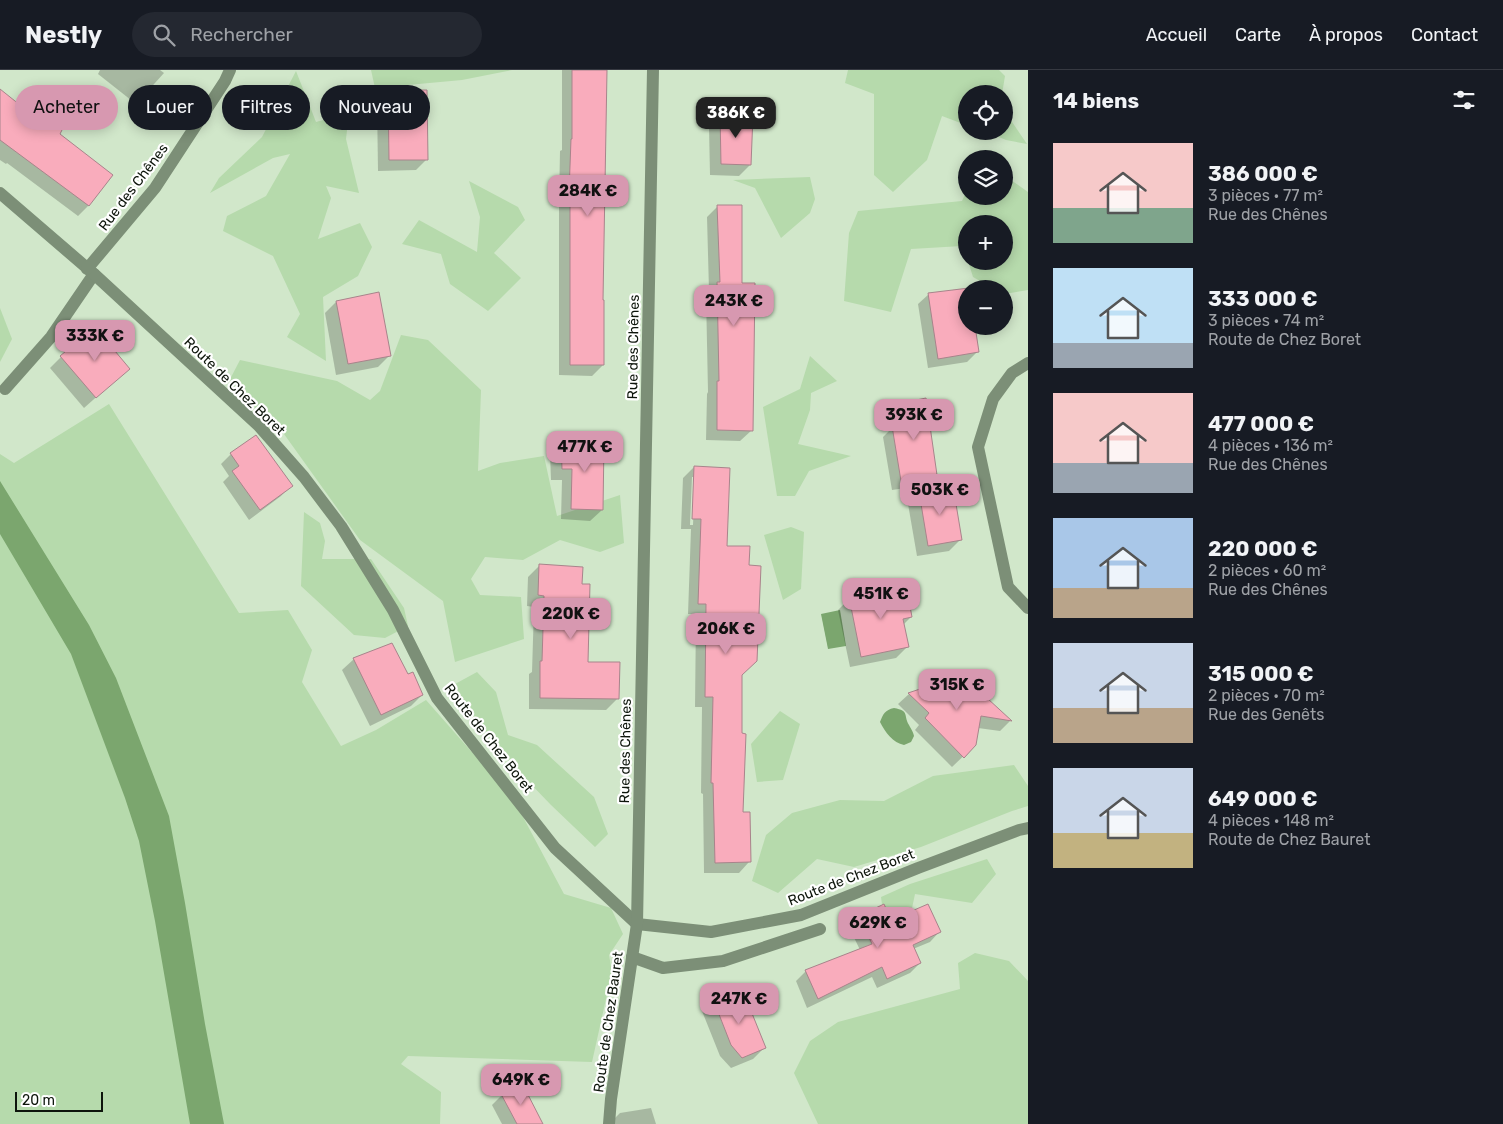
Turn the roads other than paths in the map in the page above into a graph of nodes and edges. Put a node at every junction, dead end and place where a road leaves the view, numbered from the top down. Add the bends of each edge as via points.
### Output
1 (230, 70) edge
2 (653, 70) edge
3 (0, 194) edge
4 (90, 272) junction
5 (1028, 363) edge
6 (4, 390) dead end
7 (1028, 608) edge
8 (1028, 828) edge
9 (637, 924) junction
10 (820, 929) dead end
11 (632, 958) junction
12 (609, 1124) edge

1 - 4 street, Rue des Chênes via 155,188
2 - 9 street, Rue des Chênes
3 - 4 street, Route de Chez Boret
4 - 6 street, Rue des Chênes via 52,337
4 - 9 street, Route de Chez Boret via 258,425 304,476 341,526 392,610 437,698 556,848
5 - 7 street via 1012,373 993,399 978,447 1008,586
8 - 9 street, Route de Chez Boret via 801,915 712,932
9 - 11 street, Route de Chez Bauret
10 - 11 street via 723,961 663,968
11 - 12 street, Route de Chez Bauret

